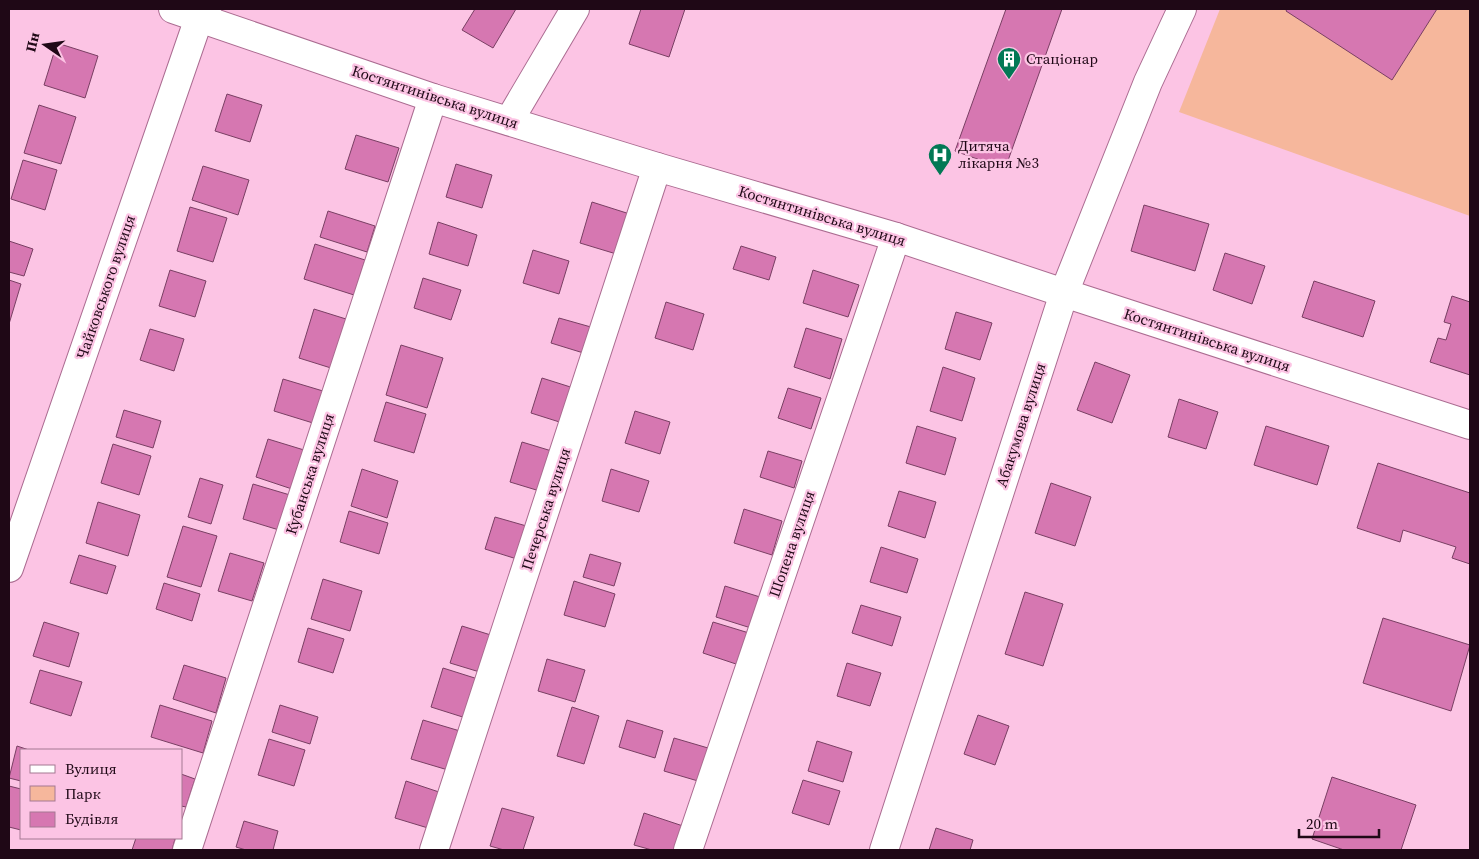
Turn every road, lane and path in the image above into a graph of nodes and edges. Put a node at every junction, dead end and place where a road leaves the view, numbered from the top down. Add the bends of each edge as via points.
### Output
1 (173, 9) edge
2 (575, 9) edge
3 (1182, 9) edge
4 (203, 14) edge
5 (433, 98) junction
6 (509, 121) junction
7 (657, 167) junction
8 (896, 237) junction
9 (1064, 293) junction
10 (1470, 425) edge
11 (9, 568) edge
12 (187, 850) edge
13 (434, 850) edge
14 (688, 850) edge
15 (884, 850) edge

1 - 4 street, Костянтинівська вулиця
2 - 6 street
3 - 9 street, Абакумова вулиця via 1148,82
4 - 5 street, Костянтинівська вулиця
4 - 11 street, Чайковського вулиця
5 - 6 street, Костянтинівська вулиця
5 - 12 street, Кубанська вулиця
6 - 7 street, Костянтинівська вулиця
7 - 8 street, Костянтинівська вулиця
7 - 13 street, Печерська вулиця
8 - 9 street, Костянтинівська вулиця
8 - 14 street, Шопена вулиця
9 - 10 street, Костянтинівська вулиця
9 - 15 street, Абакумова вулиця

